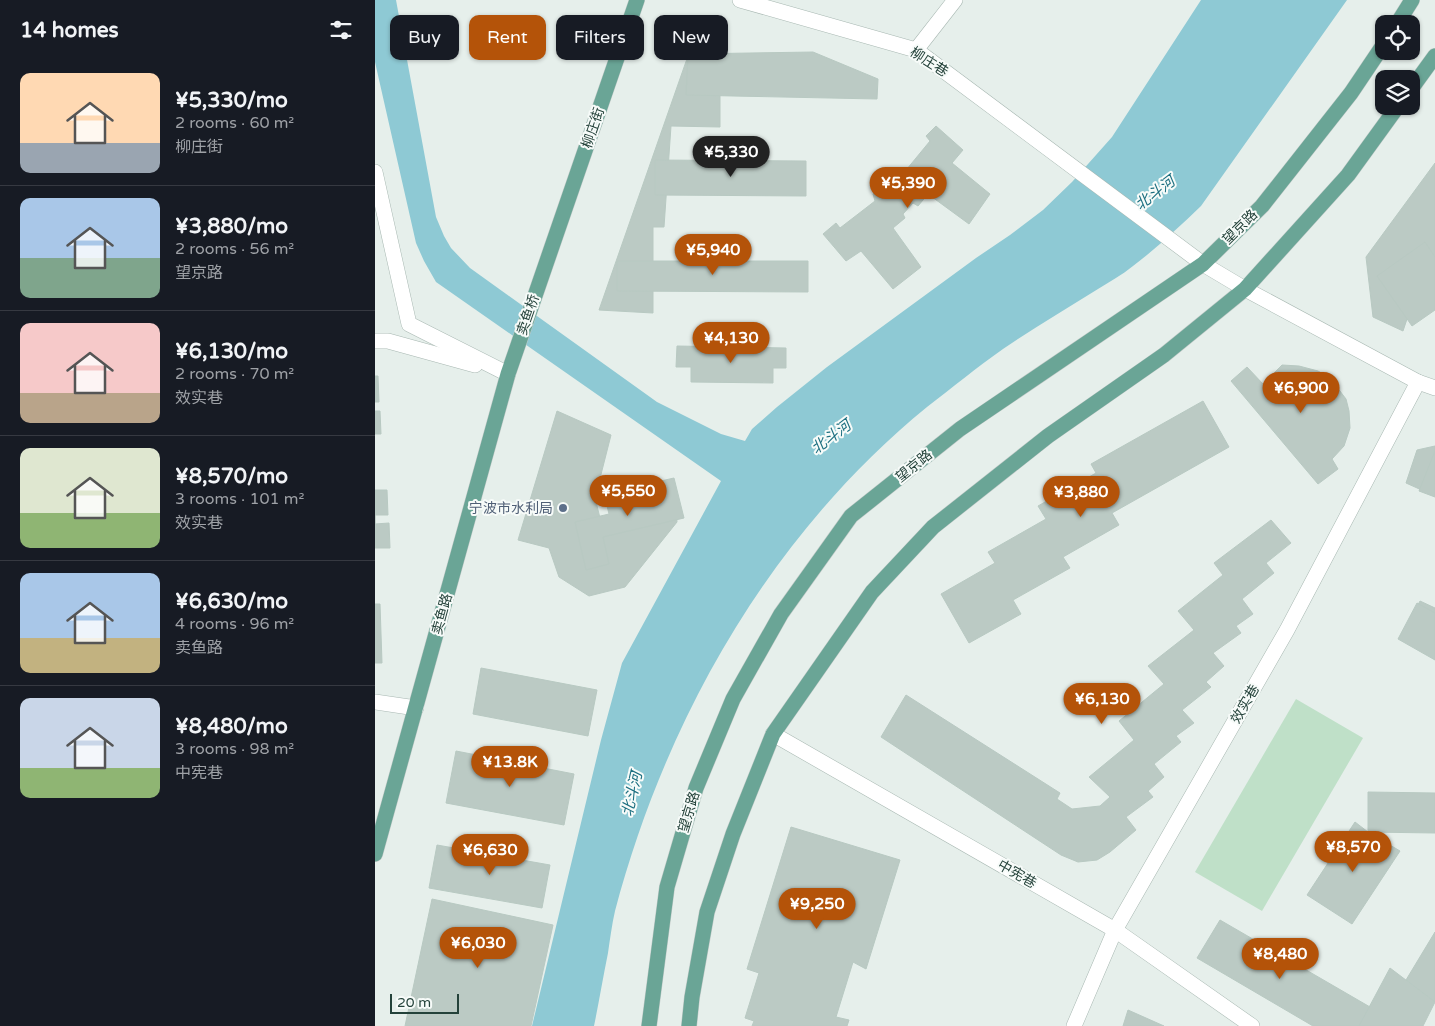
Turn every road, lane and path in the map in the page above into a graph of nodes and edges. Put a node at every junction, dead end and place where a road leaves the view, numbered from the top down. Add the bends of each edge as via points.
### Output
1 (637, 0) edge
2 (740, 0) edge
3 (955, 0) edge
4 (1413, 0) edge
5 (1403, 15) edge
6 (916, 50) junction
7 (1435, 56) edge
8 (1375, 57) edge
9 (1420, 77) edge
10 (1391, 115) edge
11 (375, 172) edge
12 (549, 256) joint
13 (1203, 264) junction
14 (1245, 289) junction
15 (375, 341) edge
16 (508, 374) junction
17 (1418, 382) junction
18 (1435, 388) edge
19 (375, 702) edge
20 (416, 708) junction
21 (773, 734) junction
22 (375, 854) edge
23 (1115, 930) junction
24 (649, 1026) edge
25 (689, 1026) edge
26 (1074, 1026) edge
27 (1252, 1026) edge

1 - 12 main road, 柳庄街
2 - 6 street, 柳庄巷
3 - 6 street
4 - 5 main road
6 - 13 street, 柳庄巷
7 - 9 main road
8 - 13 main road, 望京路 via 1262,206
10 - 14 main road via 1348,174
11 - 16 street via 409,324
12 - 16 main road, 卖鱼桥
13 - 14 street, 柳庄巷
13 - 24 main road, 望京路 via 960,429 851,516 781,614 733,699 696,788 667,887
14 - 17 street, 柳庄巷
14 - 21 main road via 1164,355 1048,436 933,527 872,592
15 - 16 street via 388,341
16 - 20 main road, 卖鱼路
17 - 18 street, 柳庄巷
17 - 23 street, 效实巷 via 1287,630
19 - 20 street
20 - 22 main road, 卖鱼路
21 - 23 street, 中宪巷
21 - 25 main road via 733,834 707,912
23 - 26 street, 效实巷
23 - 27 street, 中宪巷

